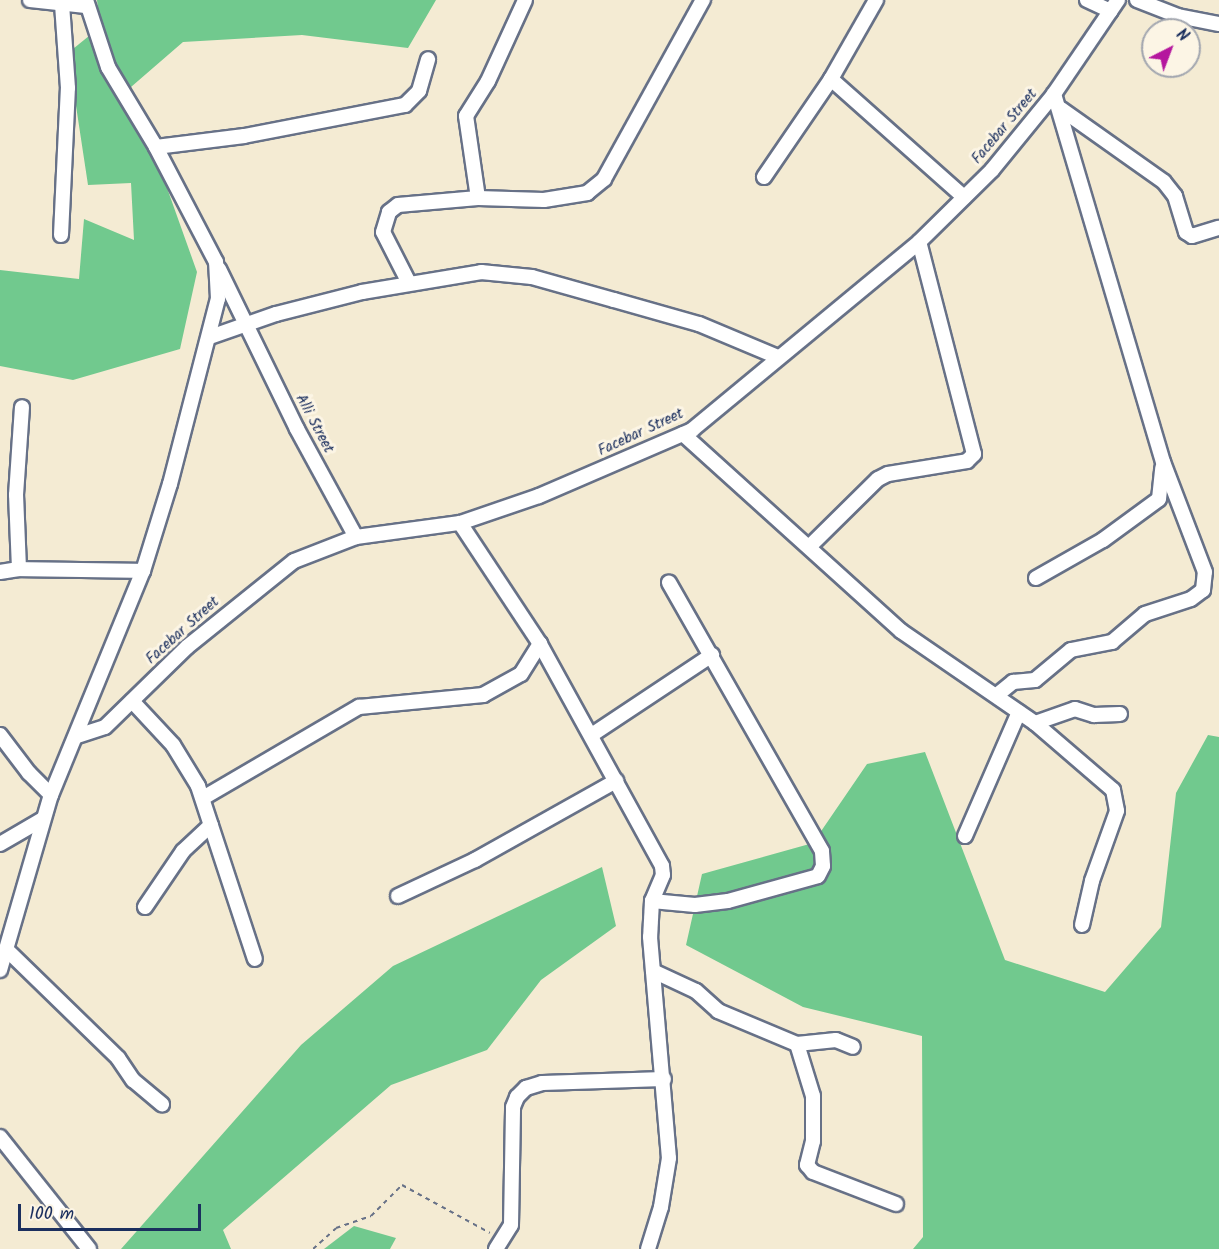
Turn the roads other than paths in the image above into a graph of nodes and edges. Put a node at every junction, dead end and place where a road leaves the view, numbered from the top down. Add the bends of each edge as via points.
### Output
1 (30, 0) edge
2 (525, 0) edge
3 (703, 0) edge
4 (876, 0) edge
5 (1087, 0) edge
6 (1137, 0) edge
7 (86, 3) edge
8 (62, 5) junction
9 (1114, 6) edge
10 (1219, 24) edge
11 (428, 58) dead end
12 (831, 79) junction
13 (1054, 94) junction
14 (1061, 109) junction
15 (156, 147) junction
16 (764, 177) dead end
17 (964, 197) junction
18 (478, 198) junction
19 (1219, 228) edge
20 (61, 235) dead end
21 (919, 242) junction
22 (216, 262) junction
23 (409, 283) junction
24 (245, 326) junction
25 (210, 337) junction
26 (778, 357) junction
27 (22, 407) dead end
28 (683, 434) junction
29 (1163, 462) junction
30 (460, 523) junction
31 (356, 537) junction
32 (810, 546) junction
33 (19, 569) junction
34 (143, 571) junction
35 (0, 572) edge
36 (1036, 578) dead end
37 (669, 583) dead end
38 (540, 644) junction
39 (712, 655) junction
40 (997, 695) junction
41 (132, 701) junction
42 (1020, 712) junction
43 (1120, 714) dead end
44 (1035, 723) junction
45 (593, 734) junction
46 (0, 735) edge
47 (77, 736) junction
48 (616, 781) junction
49 (51, 795) junction
50 (203, 798) junction
51 (43, 819) junction
52 (210, 825) junction
53 (965, 836) dead end
54 (0, 844) edge
55 (398, 896) dead end
56 (652, 901) junction
57 (145, 907) dead end
58 (1082, 924) dead end
59 (7, 950) junction
60 (255, 959) dead end
61 (0, 970) edge
62 (653, 971) junction
63 (797, 1044) junction
64 (853, 1047) dead end
65 (663, 1079) junction
66 (162, 1104) dead end
67 (0, 1137) edge
68 (896, 1204) dead end
69 (498, 1244) edge
70 (89, 1249) edge
71 (648, 1249) edge

1 - 8 street
2 - 18 street via 488,81 466,116
3 - 18 street via 604,179 587,193 544,200
4 - 12 street
5 - 9 street
6 - 10 street via 1178,16
7 - 8 street
7 - 15 street, Alli Street via 108,67
8 - 20 street via 68,88
9 - 13 street, Facebar Street
11 - 15 street via 420,91 405,105 243,136
12 - 16 street
12 - 17 street
13 - 14 street
13 - 17 street, Facebar Street
14 - 19 street via 1164,182 1175,196 1186,232 1192,236
14 - 29 street
15 - 22 street, Alli Street
17 - 21 street, Facebar Street
18 - 23 street via 398,205 389,212 383,232
21 - 26 street, Facebar Street
21 - 32 street via 974,454 967,461 878,479
22 - 24 street, Alli Street
22 - 25 street via 218,298
23 - 24 street via 276,314
23 - 26 street via 481,272 532,277 699,324
24 - 25 street
24 - 31 street, Alli Street
25 - 34 street
26 - 28 street, Facebar Street
27 - 33 street via 16,495
28 - 30 street, Facebar Street via 539,496
28 - 32 street
29 - 36 street via 1159,499 1102,540
29 - 40 street via 1205,572 1203,590 1191,599 1145,614 1112,642 1071,650 1032,681 1012,682
30 - 31 street, Facebar Street
30 - 38 street
31 - 41 street, Facebar Street via 294,561 187,647
32 - 40 street via 924,649
33 - 34 street
33 - 35 street
34 - 47 street
37 - 39 street
38 - 45 street
38 - 50 street via 521,674 483,694 359,707
39 - 45 street
39 - 56 street via 822,851 823,866 818,876 728,901 695,905
40 - 42 street
41 - 47 street, Facebar Street via 101,729
41 - 50 street via 173,745
42 - 44 street
42 - 53 street
43 - 44 street via 1094,715 1075,709
44 - 58 street via 1113,790 1118,801
45 - 48 street
46 - 49 street
47 - 49 street
48 - 55 street via 475,860
48 - 56 street via 662,866 663,875
49 - 51 street
50 - 52 street
51 - 54 street
51 - 59 street
52 - 57 street via 183,851
52 - 60 street
56 - 62 street
59 - 61 street
59 - 66 street via 118,1058 139,1086
62 - 63 street via 696,991 718,1011
62 - 65 street
63 - 64 street via 836,1040
63 - 68 street via 813,1096 813,1141 807,1165 813,1172
65 - 69 street via 543,1083 526,1088 513,1107 512,1225
65 - 71 street via 669,1158 662,1207
67 - 70 street

